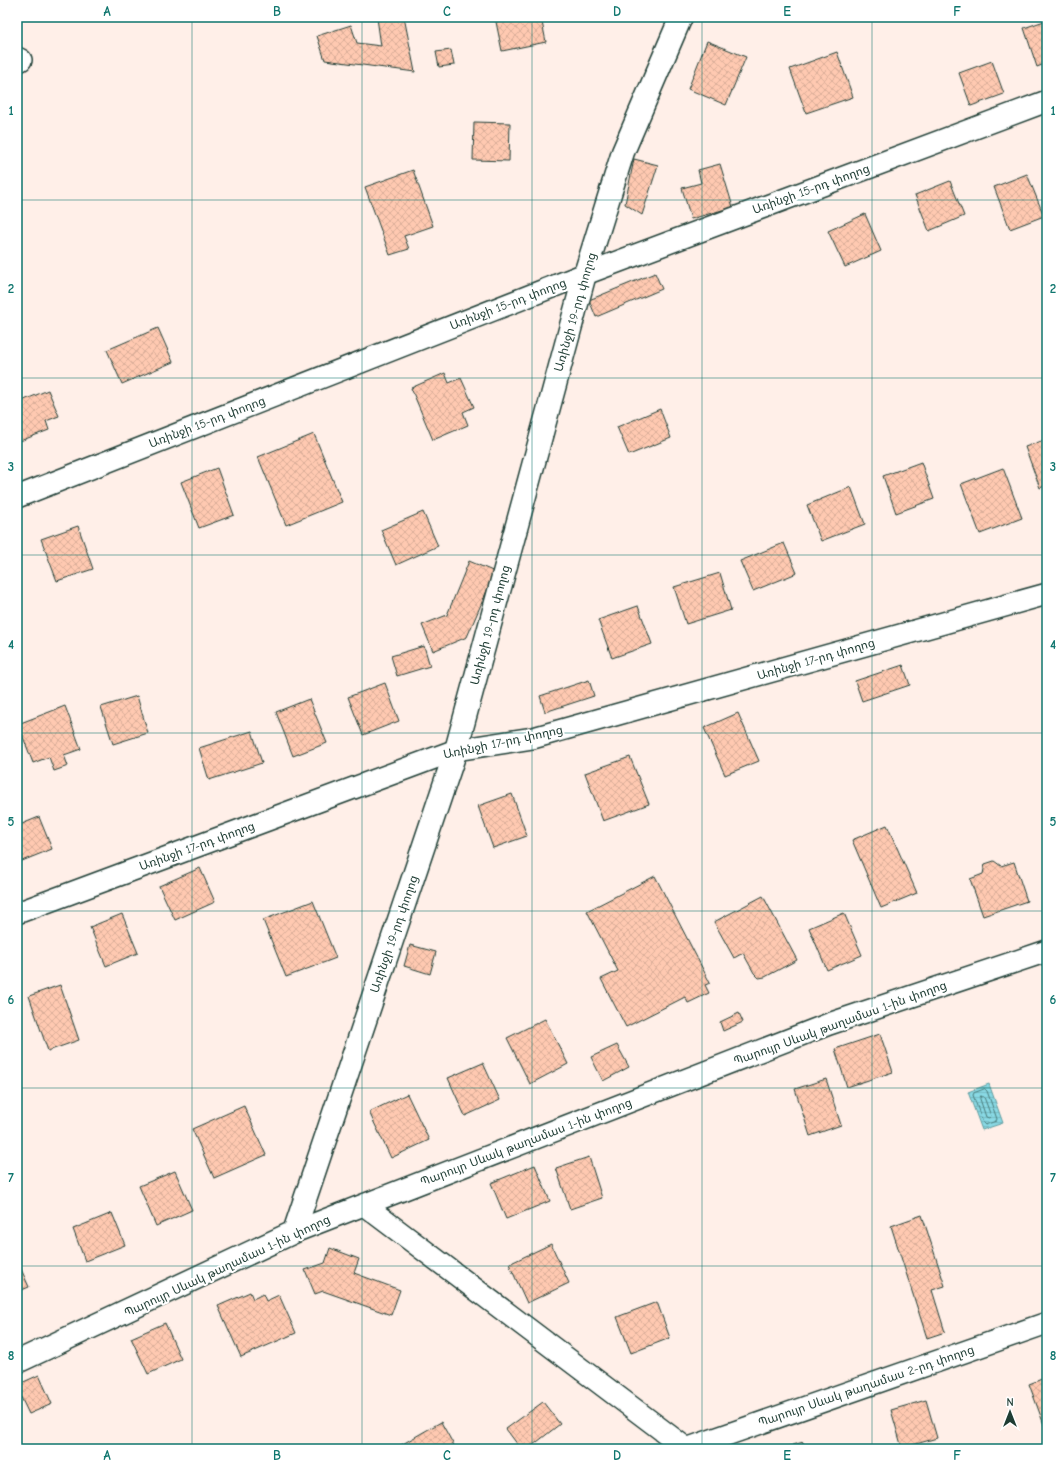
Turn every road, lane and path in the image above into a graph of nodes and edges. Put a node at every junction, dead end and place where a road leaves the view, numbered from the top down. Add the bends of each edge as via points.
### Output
1 (681, 17) edge
2 (1047, 101) edge
3 (585, 274) junction
4 (17, 497) edge
5 (1047, 594) edge
6 (456, 750) junction
7 (17, 913) edge
8 (1047, 951) edge
9 (364, 1205) junction
10 (294, 1232) junction
11 (1047, 1323) edge
12 (17, 1362) edge
13 (687, 1449) edge

1 - 3 street, Առինջի 19-րդ փողոց via 623,152
2 - 3 street, Առինջի 15-րդ փողոց
3 - 4 street, Առինջի 15-րդ փողոց
3 - 6 street, Առինջի 19-րդ փողոց
5 - 6 street, Առինջի 17-րդ փողոց via 533,738
6 - 7 street, Առինջի 17-րդ փողոց
6 - 10 street, Առինջի 19-րդ փողոց
8 - 9 street, Պարույր Սևակ թաղամաս 1-ին փողոց via 829,1024
9 - 10 street, Պարույր Սևակ թաղամաս 1-ին փողոց
9 - 13 street
10 - 12 street, Պարույր Սևակ թաղամաս 1-ին փողոց
11 - 13 street, Պարույր Սևակ թաղամաս 2-րդ փողոց

